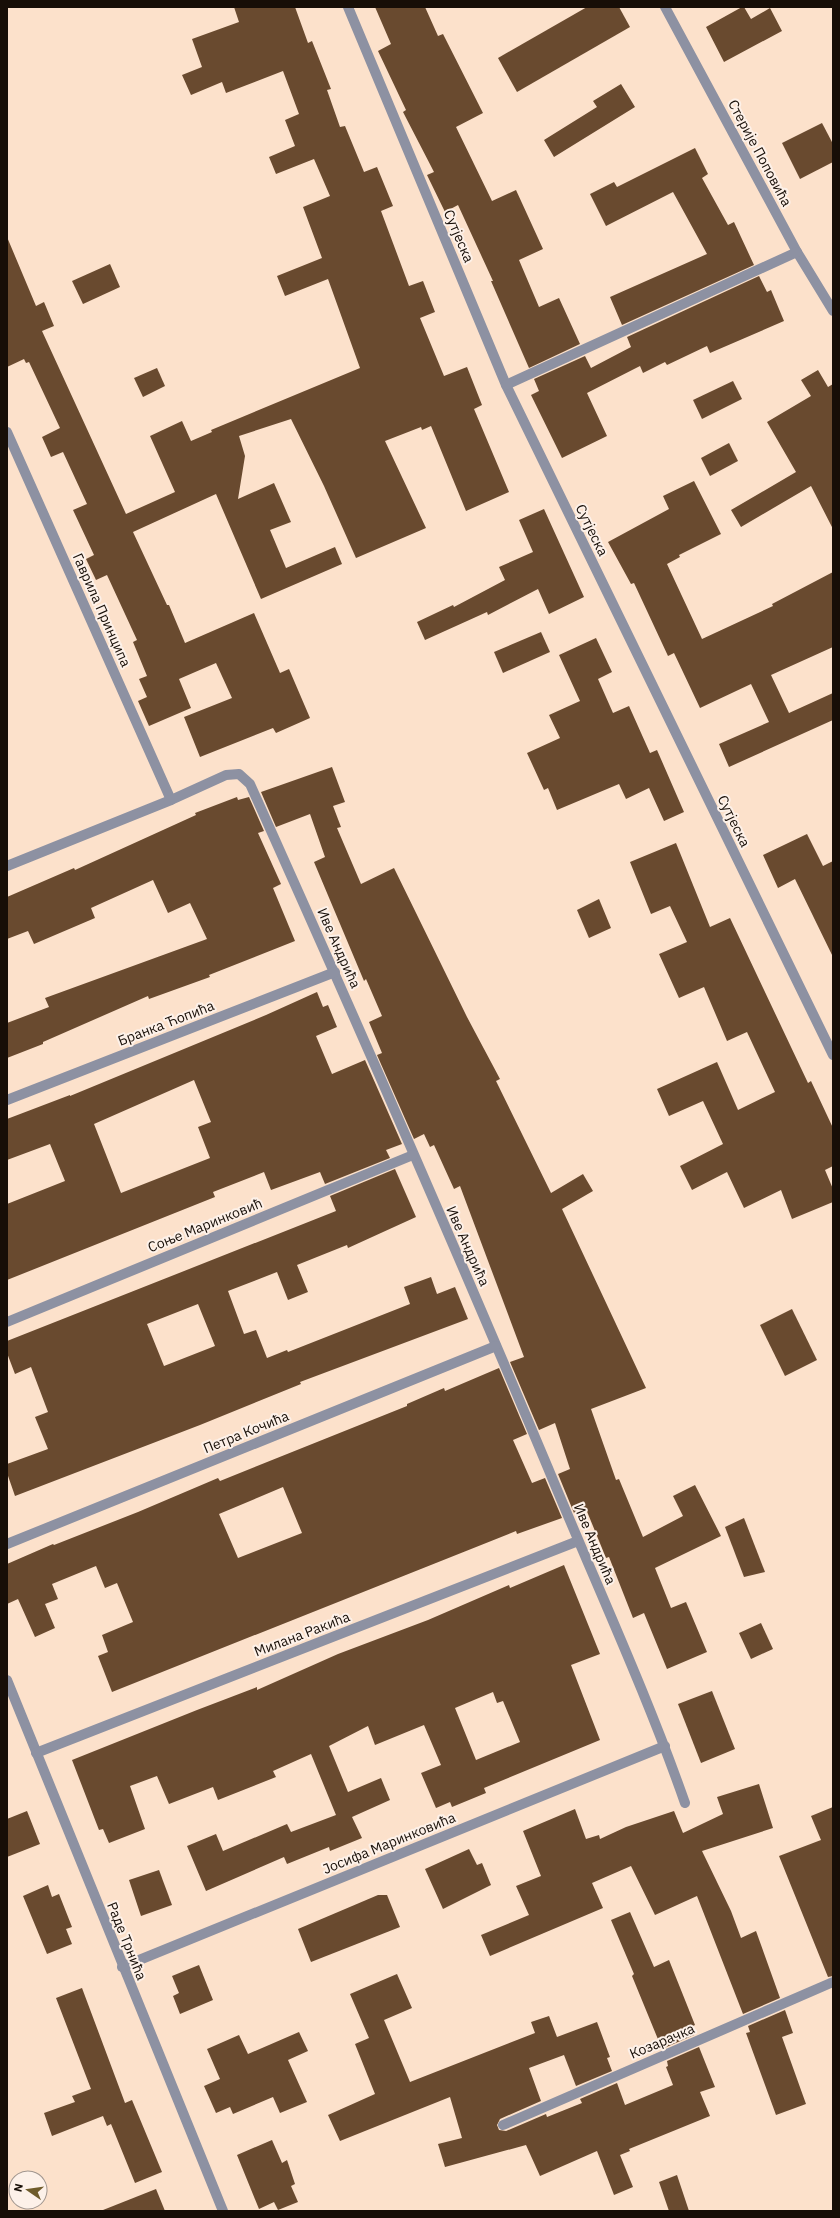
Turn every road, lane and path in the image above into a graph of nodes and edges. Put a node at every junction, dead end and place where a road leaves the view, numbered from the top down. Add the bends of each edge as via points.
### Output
1 (348, 7) edge
2 (665, 7) edge
3 (797, 252) junction
4 (833, 311) edge
5 (506, 385) junction
6 (7, 432) edge
7 (171, 800) junction
8 (7, 866) edge
9 (335, 972) junction
10 (833, 1055) edge
11 (7, 1100) edge
12 (413, 1155) junction
13 (7, 1322) edge
14 (496, 1346) junction
15 (578, 1541) junction
16 (7, 1544) edge
17 (7, 1680) edge
18 (665, 1746) junction
19 (36, 1753) junction
20 (685, 1803) dead end
21 (122, 1967) junction
22 (833, 1982) edge
23 (503, 2125) dead end
24 (223, 2211) edge

1 - 5 street, Сутјеска
2 - 3 street, Стерије Поповића
3 - 4 street, Стерије Поповића
3 - 5 street
5 - 10 street, Сутјеска
6 - 7 street, Гаврила Принципа
7 - 8 street, Иве Андрића
7 - 9 street, Иве Андрића via 226,775 239,774 250,784
9 - 11 street, Бранка Ћопића
9 - 12 street, Иве Андрића
12 - 13 street, Соње Маринковић
12 - 14 street, Иве Андрића
14 - 15 street, Иве Андрића
14 - 16 street, Петра Кочића
15 - 18 street, Иве Андрића
15 - 19 street, Милана Ракића
17 - 19 street, Раде Трнића
18 - 20 street, Иве Андрића
18 - 21 street, Јосифа Маринковића
19 - 21 street, Раде Трнића
21 - 24 street, Раде Трнића
22 - 23 street, Козарачка

